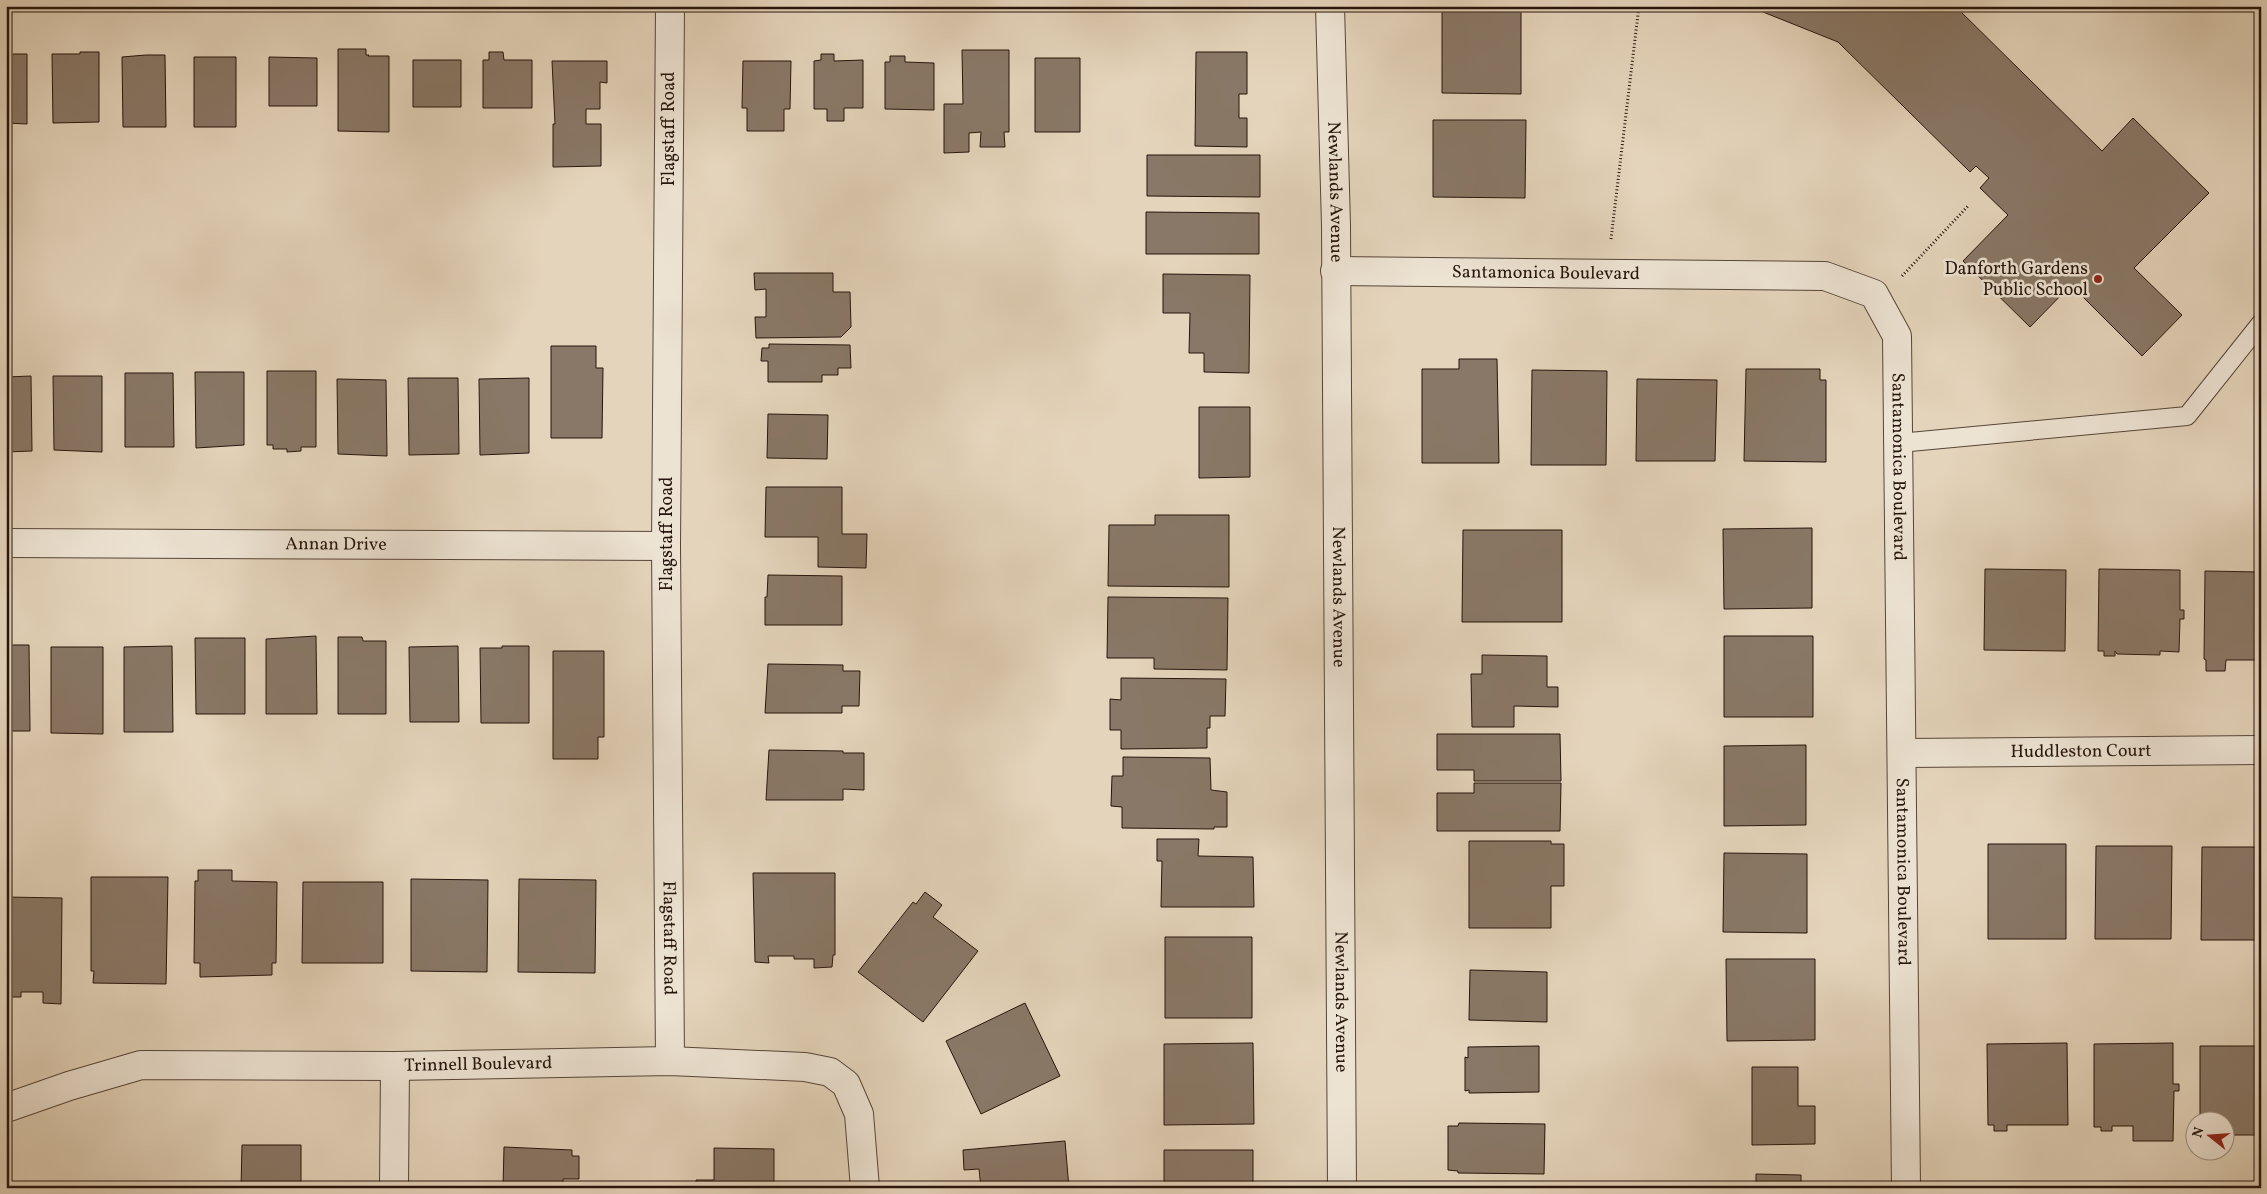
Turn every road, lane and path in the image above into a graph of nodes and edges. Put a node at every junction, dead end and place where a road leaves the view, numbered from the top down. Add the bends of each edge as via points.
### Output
1 (670, 6) edge
2 (1330, 6) edge
3 (1639, 6) edge
4 (1969, 205) dead end
5 (1335, 271) junction
6 (1611, 274) junction
7 (1878, 302) junction
8 (2261, 322) edge
9 (1899, 443) junction
10 (6, 543) edge
11 (666, 546) junction
12 (2261, 750) edge
13 (1902, 753) junction
14 (670, 1062) junction
15 (395, 1066) junction
16 (6, 1108) edge
17 (394, 1188) edge
18 (865, 1188) edge
19 (1342, 1188) edge
20 (1906, 1188) edge

1 - 11 street, Flagstaff Road
2 - 5 street, Newlands Avenue
3 - 6 path via 1611,229
4 - 7 path
5 - 6 street, Santamonica Boulevard
5 - 19 street, Newlands Avenue
6 - 7 street, Santamonica Boulevard via 1825,276 1874,294
7 - 9 street, Santamonica Boulevard via 1897,336
8 - 9 lane via 2187,416
9 - 13 street, Santamonica Boulevard
10 - 11 street, Annan Drive
11 - 14 street, Flagstaff Road
12 - 13 street, Huddleston Court
13 - 20 street, Santamonica Boulevard
14 - 15 street, Trinnell Boulevard
14 - 18 street, Trinnell Boulevard via 805,1067 830,1072 846,1084 860,1114
15 - 16 street, Trinnell Boulevard via 141,1065
15 - 17 street

